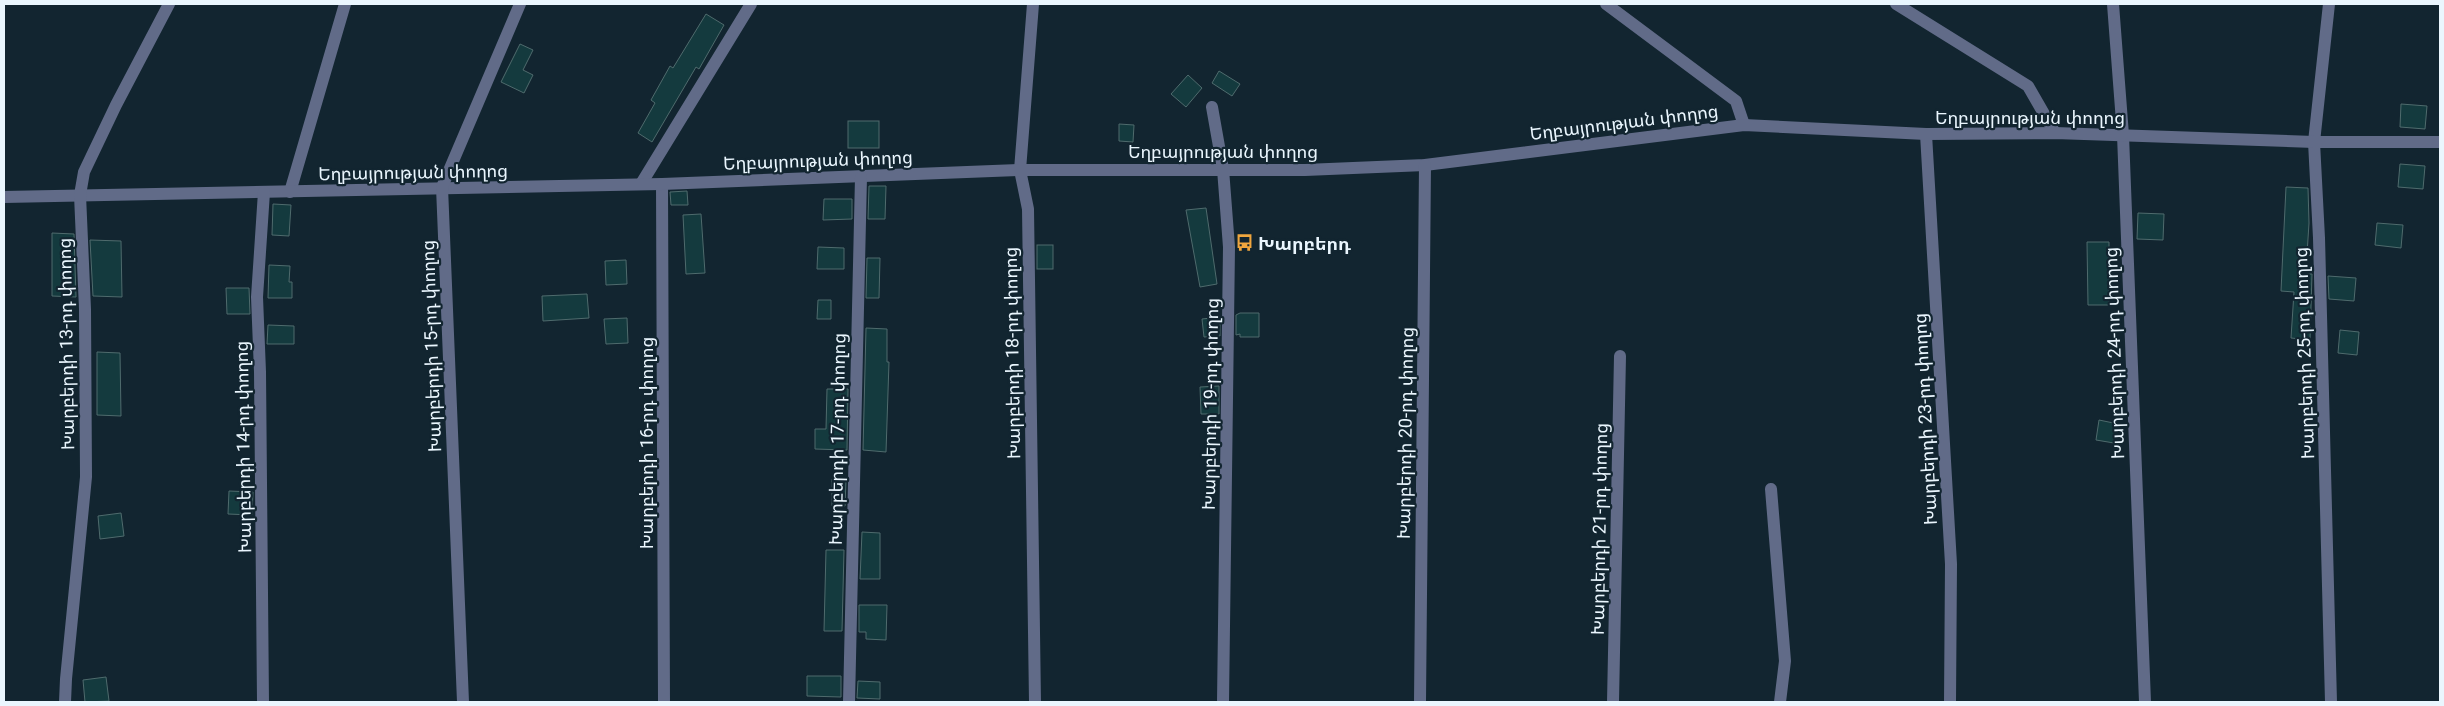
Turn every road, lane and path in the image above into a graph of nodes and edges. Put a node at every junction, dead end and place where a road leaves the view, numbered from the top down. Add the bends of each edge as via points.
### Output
1 (168, 4) edge
2 (345, 4) edge
3 (520, 4) edge
4 (751, 4) edge
5 (1033, 4) edge
6 (1606, 4) edge
7 (1896, 4) edge
8 (2113, 4) edge
9 (2329, 4) edge
10 (1212, 107) dead end
11 (1744, 125) junction
12 (2054, 133) junction
13 (1926, 134) junction
14 (2124, 135) junction
15 (2314, 142) junction
16 (2440, 142) edge
17 (1425, 165) junction
18 (1223, 169) junction
19 (1020, 170) junction
20 (861, 177) junction
21 (641, 184) junction
22 (662, 184) junction
23 (442, 188) junction
24 (264, 192) junction
25 (290, 192) junction
26 (80, 195) junction
27 (4, 197) edge
28 (1620, 356) dead end
29 (1771, 489) dead end
30 (65, 702) edge
31 (263, 702) edge
32 (463, 702) edge
33 (664, 702) edge
34 (849, 702) edge
35 (1035, 702) edge
36 (1223, 702) edge
37 (1420, 702) edge
38 (1613, 702) edge
39 (1780, 702) edge
40 (1950, 702) edge
41 (2145, 702) edge
42 (2331, 702) edge

1 - 26 street, Խարբերդի 13-րդ փողոց via 84,172
2 - 25 street
3 - 23 street, Խարբերդի 15-րդ փողոց
4 - 21 street
5 - 19 street, Խարբերդի 18-րդ փողոց
6 - 11 street via 1736,101
7 - 12 street via 2028,86
8 - 14 street, Խարբերդի 24-րդ փողոց
9 - 15 street, Խարբերդի 25-րդ փողոց
10 - 18 street, Խարբերդի 19-րդ փողոց
11 - 13 street, Եղբայրության փողոց
11 - 17 street, Եղբայրության փողոց
12 - 13 street, Եղբայրության փողոց
12 - 14 street, Եղբայրության փողոց
13 - 40 street, Խարբերդի 23-րդ փողոց via 1951,564
14 - 15 street, Եղբայրության փողոց
14 - 41 street, Խարբերդի 24-րդ փողոց
15 - 16 street, Եղբայրության փողոց
15 - 42 street, Խարբերդի 25-րդ փողոց
17 - 18 street, Եղբայրության փողոց via 1305,170
17 - 37 street, Խարբերդի 20-րդ փողոց
18 - 19 street, Եղբայրության փողոց
18 - 36 street, Խարբերդի 19-րդ փողոց via 1229,247
19 - 20 street, Եղբայրության փողոց
19 - 35 street, Խարբերդի 18-րդ փողոց via 1028,209
20 - 22 street, Եղբայրության փողոց
20 - 34 street, Խարբերդի 17-րդ փողոց
21 - 22 street, Եղբայրության փողոց
21 - 23 street, Եղբայրության փողոց
22 - 33 street, Խարբերդի 16-րդ փողոց
23 - 25 street, Եղբայրության փողոց
23 - 32 street, Խարբերդի 15-րդ փողոց
24 - 25 street, Եղբայրության փողոց
24 - 26 street, Եղբայրության փողոց
24 - 31 street, Խարբերդի 14-րդ փողոց via 257,297
26 - 27 street, Եղբայրության փողոց
26 - 30 street, Խարբերդի 13-րդ փողոց via 85,308 86,477
28 - 38 street, Խարբերդի 21-րդ փողոց
29 - 39 street via 1785,661

